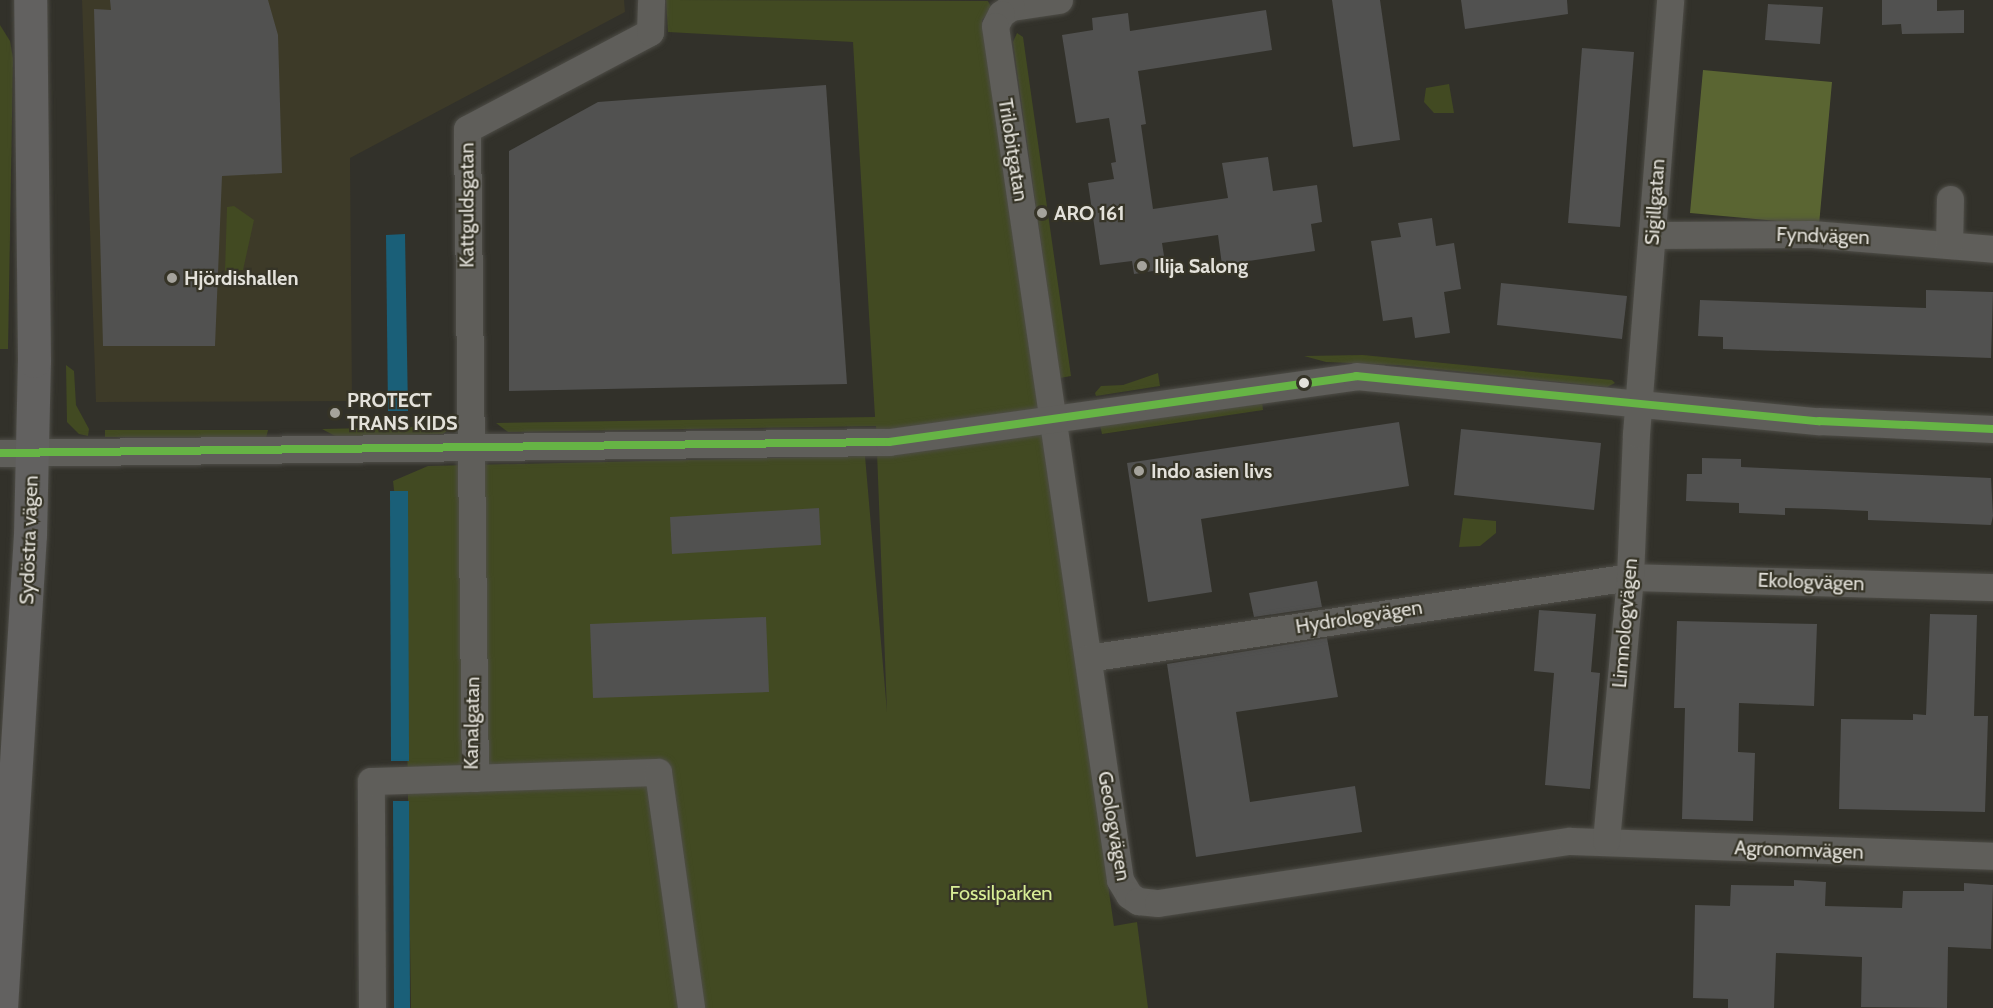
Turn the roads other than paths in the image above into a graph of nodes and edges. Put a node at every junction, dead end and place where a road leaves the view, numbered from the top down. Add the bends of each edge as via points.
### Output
1 (30, 0) edge
2 (651, 0) edge
3 (1059, 0) edge
4 (1670, 0) edge
5 (1950, 199) dead end
6 (1653, 235) junction
7 (1949, 245) junction
8 (1993, 249) edge
9 (1639, 405) junction
10 (1053, 420) junction
11 (1993, 429) edge
12 (469, 448) junction
13 (33, 452) junction
14 (0, 453) edge
15 (1629, 577) junction
16 (1993, 587) edge
17 (1088, 658) junction
18 (475, 778) junction
19 (1606, 841) junction
20 (1993, 856) edge
21 (1, 1008) edge
22 (372, 1008) edge
23 (691, 1008) edge

1 - 13 main road, Sydöstra vägen
2 - 12 street, Kattguldsgatan via 650,32 467,129
3 - 10 street, Trilobitgatan via 1011,7 1001,14 995,26
4 - 6 street, Sigillgatan
5 - 7 street
6 - 7 street, Fyndvägen via 1812,234
6 - 9 street, Sigillgatan
7 - 8 street, Fyndvägen
9 - 10 street via 1356,376
9 - 11 street via 1880,426
9 - 15 street, Limnologvägen
10 - 12 street via 889,442
10 - 17 street, Geologvägen
12 - 13 street
12 - 18 street, Kanalgatan
13 - 14 street
13 - 21 main road, Sydöstra vägen via 23,682
15 - 16 street, Ekologvägen
15 - 17 street, Hydrologvägen
15 - 19 street, Limnologvägen
17 - 19 street, Geologvägen via 1120,880 1129,896 1138,901 1158,903 1570,841
18 - 22 street, Kanalgatan via 371,781
18 - 23 street via 658,772
19 - 20 street, Agronomvägen

